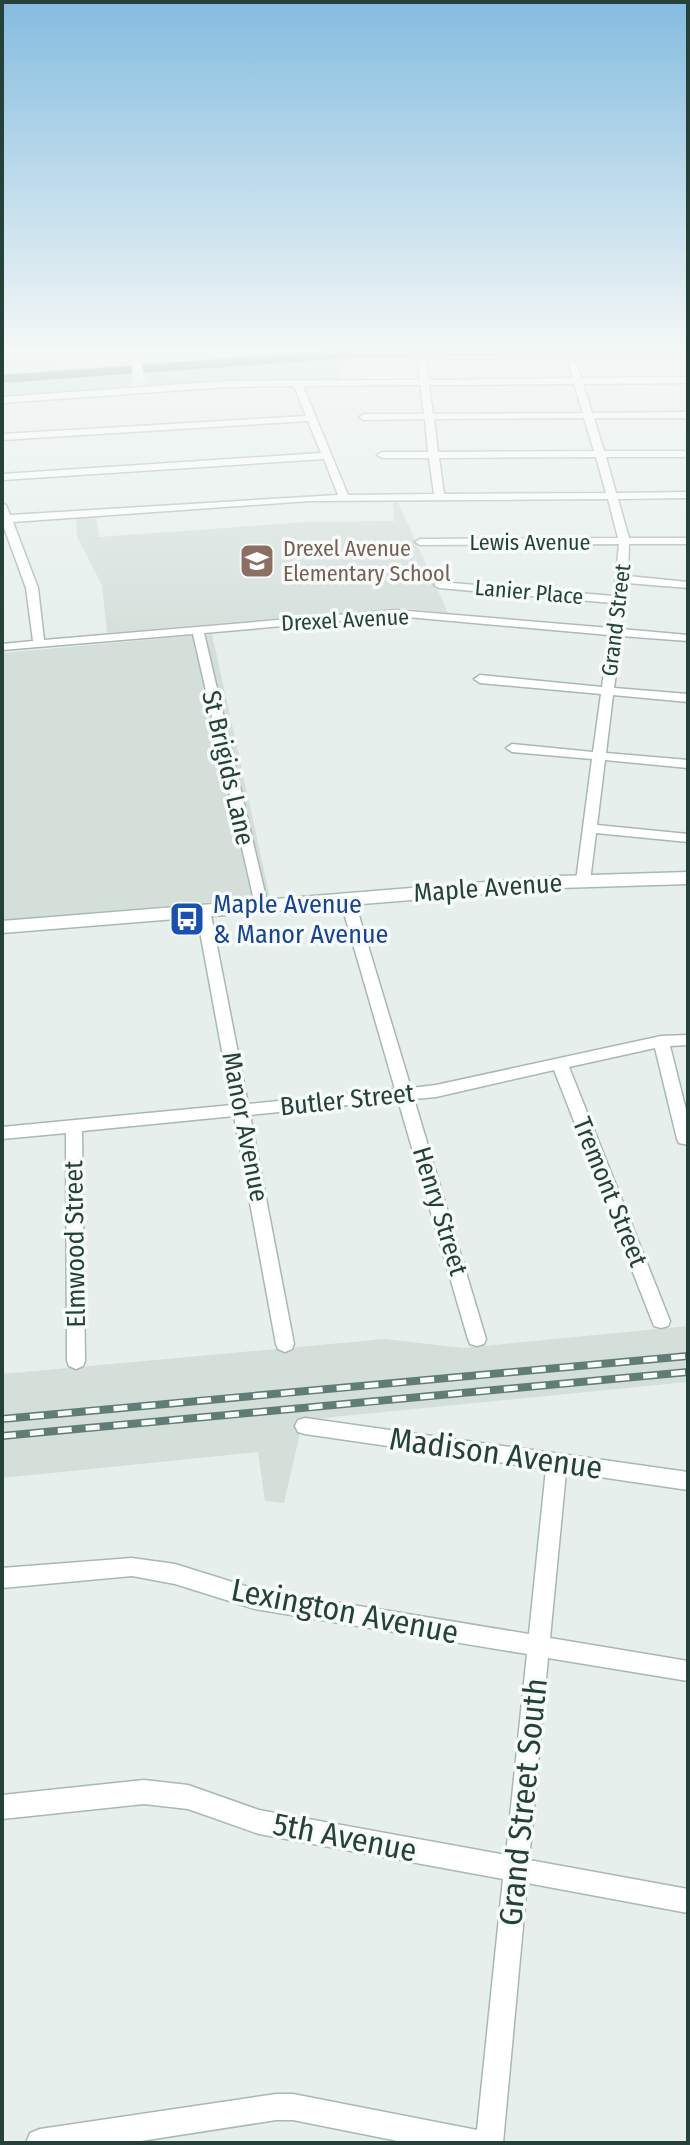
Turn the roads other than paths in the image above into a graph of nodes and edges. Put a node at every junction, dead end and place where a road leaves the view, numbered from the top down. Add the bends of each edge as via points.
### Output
1 (323, 447) edge
2 (433, 447) edge
3 (598, 447) edge
4 (600, 454) junction
5 (688, 454) edge
6 (382, 455) dead end
7 (434, 455) junction
8 (327, 456) junction
9 (2, 477) edge
10 (688, 495) edge
11 (613, 496) junction
12 (344, 497) junction
13 (439, 497) junction
14 (3, 513) edge
15 (624, 541) junction
16 (688, 541) edge
17 (420, 542) dead end
18 (622, 579) junction
19 (439, 585) dead end
20 (688, 585) edge
21 (619, 600) junction
22 (198, 630) junction
23 (615, 632) junction
24 (688, 638) edge
25 (39, 644) junction
26 (2, 647) edge
27 (480, 679) dead end
28 (607, 691) junction
29 (688, 698) edge
30 (512, 748) dead end
31 (599, 755) junction
32 (688, 764) edge
33 (589, 828) junction
34 (688, 838) edge
35 (688, 878) edge
36 (583, 881) junction
37 (347, 899) junction
38 (261, 906) junction
39 (203, 910) junction
40 (2, 927) edge
41 (688, 1040) edge
42 (661, 1041) junction
43 (559, 1063) junction
44 (405, 1094) junction
45 (242, 1110) junction
46 (74, 1127) junction
47 (2, 1133) edge
48 (688, 1139) edge
49 (661, 1321) dead end
50 (477, 1339) dead end
51 (285, 1344) dead end
52 (76, 1361) dead end
53 (305, 1426) dead end
54 (557, 1461) junction
55 (688, 1481) edge
56 (2, 1578) edge
57 (539, 1646) junction
58 (688, 1671) edge
59 (2, 1807) edge
60 (516, 1869) junction
61 (688, 1901) edge
62 (40, 2143) edge
63 (476, 2143) edge
64 (489, 2143) edge

1 - 8 street
2 - 7 street
3 - 4 street, Grand Street
4 - 5 street
4 - 7 street
4 - 11 street, Grand Street
6 - 7 street
7 - 13 street
8 - 9 street
8 - 12 street
10 - 11 street
11 - 13 street
11 - 15 street, Grand Street
12 - 13 street
12 - 14 street
14 - 25 street via 32,588
15 - 16 street, Lewis Avenue
15 - 17 street, Lewis Avenue
15 - 18 street, Grand Street
18 - 20 street
18 - 21 street, Grand Street
19 - 21 street, Lanier Place
21 - 23 street, Grand Street
22 - 23 street, Drexel Avenue via 396,613
22 - 25 street, Drexel Avenue
22 - 38 street, St Brigids Lane
23 - 24 street, Drexel Avenue
23 - 28 street, Grand Street
25 - 26 street, Drexel Avenue
27 - 28 street
28 - 29 street
28 - 31 street, Grand Street
30 - 31 street
31 - 32 street
31 - 33 street, Grand Street
33 - 34 street
33 - 36 street, Grand Street
35 - 36 main road, Maple Avenue
36 - 37 main road, Maple Avenue
37 - 38 main road, Maple Avenue
37 - 44 street, Henry Street
38 - 39 main road, Maple Avenue
39 - 40 main road, Maple Avenue
39 - 45 street, Manor Avenue
41 - 42 street, Butler Street
42 - 43 street, Butler Street
42 - 48 street
43 - 44 street, Butler Street
43 - 49 street, Tremont Street
44 - 45 street, Butler Street
44 - 50 street, Henry Street
45 - 46 street, Butler Street
45 - 51 street, Manor Avenue
46 - 47 street, Butler Street
46 - 52 street, Elmwood Street
53 - 54 street, Madison Avenue
54 - 55 street, Madison Avenue
54 - 57 street, Grand Street South
56 - 57 street, Lexington Avenue via 132,1567 175,1574 255,1599
57 - 58 street, Lexington Avenue
57 - 60 street, Grand Street South
59 - 60 street, 5th Avenue via 144,1792 188,1797 259,1822
60 - 61 street, 5th Avenue
60 - 64 street, Grand Street South
62 - 63 street via 276,2107

